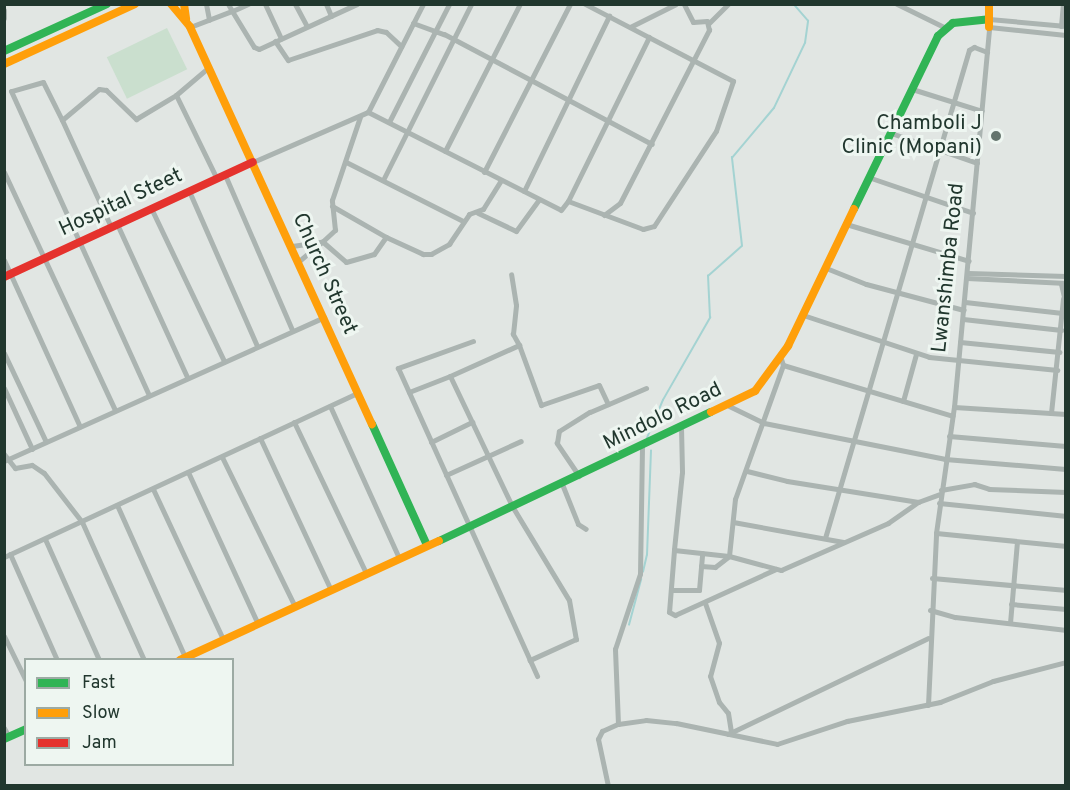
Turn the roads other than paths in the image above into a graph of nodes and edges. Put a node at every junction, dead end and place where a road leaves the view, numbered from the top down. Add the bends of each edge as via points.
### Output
1 (107, 4) edge
2 (135, 4) edge
3 (171, 4) edge
4 (184, 4) edge
5 (206, 4) edge
6 (228, 4) edge
7 (248, 4) edge
8 (265, 4) edge
9 (295, 4) edge
10 (326, 4) edge
11 (357, 4) edge
12 (449, 4) edge
13 (471, 4) edge
14 (520, 4) edge
15 (570, 4) edge
16 (585, 4) edge
17 (676, 4) edge
18 (684, 4) edge
19 (728, 4) edge
20 (897, 4) edge
21 (989, 4) edge
22 (1063, 4) edge
23 (421, 5) edge
24 (4, 10) edge
25 (232, 11) junction
26 (331, 16) junction
27 (609, 16) junction
28 (4, 18) edge
29 (209, 20) junction
30 (413, 22) junction
31 (188, 23) junction
32 (989, 23) junction
33 (709, 24) junction
34 (306, 25) junction
35 (1063, 26) edge
36 (630, 27) junction
37 (946, 28) junction
38 (436, 31) junction
39 (1065, 35) edge
40 (649, 37) junction
41 (278, 39) junction
42 (453, 40) junction
43 (401, 46) junction
44 (4, 51) edge
45 (987, 52) junction
46 (492, 60) junction
47 (695, 61) junction
48 (4, 64) edge
49 (208, 67) junction
50 (530, 80) junction
51 (912, 89) junction
52 (11, 91) junction
53 (4, 94) edge
54 (176, 95) junction
55 (568, 99) junction
56 (953, 102) junction
57 (982, 111) junction
58 (368, 112) junction
59 (360, 117) junction
60 (607, 119) junction
61 (62, 120) junction
62 (389, 122) junction
63 (407, 132) junction
64 (891, 133) junction
65 (652, 144) junction
66 (938, 150) junction
67 (445, 151) junction
68 (254, 162) junction
69 (346, 162) junction
70 (977, 163) junction
71 (4, 172) edge
72 (484, 172) junction
73 (221, 177) junction
74 (868, 177) junction
75 (383, 180) junction
76 (501, 180) junction
77 (189, 191) junction
78 (524, 191) junction
79 (925, 197) junction
80 (539, 199) junction
81 (568, 201) junction
82 (332, 206) junction
83 (151, 208) junction
84 (478, 213) junction
85 (973, 213) junction
86 (602, 216) junction
87 (463, 221) junction
88 (846, 224) junction
89 (114, 226) junction
90 (386, 237) junction
91 (79, 242) junction
92 (322, 242) junction
93 (909, 244) junction
94 (292, 246) junction
95 (4, 260) edge
96 (44, 260) junction
97 (299, 261) junction
98 (969, 261) junction
99 (826, 268) junction
100 (511, 274) dead end
101 (8, 275) edge
102 (968, 275) junction
103 (1065, 276) edge
104 (1063, 284) edge
105 (898, 293) junction
106 (1064, 301) edge
107 (965, 302) junction
108 (964, 310) junction
109 (1062, 313) junction
110 (803, 315) junction
111 (324, 316) junction
112 (963, 319) junction
113 (292, 330) junction
114 (1060, 330) junction
115 (473, 341) dead end
116 (882, 341) junction
117 (960, 342) junction
118 (519, 345) junction
119 (257, 346) junction
120 (1059, 352) junction
121 (4, 353) edge
122 (916, 354) junction
123 (224, 361) junction
124 (782, 362) junction
125 (958, 362) junction
126 (1057, 370) junction
127 (450, 376) junction
128 (187, 377) junction
129 (4, 388) edge
130 (646, 388) dead end
131 (867, 390) junction
132 (409, 392) junction
133 (358, 393) junction
134 (149, 395) junction
135 (903, 401) junction
136 (608, 404) junction
137 (330, 406) junction
138 (729, 406) junction
139 (954, 407) junction
140 (115, 410) junction
141 (1051, 413) junction
142 (1065, 414) edge
143 (953, 416) junction
144 (294, 422) junction
145 (472, 422) junction
146 (764, 423) junction
147 (80, 427) junction
148 (681, 427) junction
149 (949, 436) junction
150 (260, 438) junction
151 (851, 440) junction
152 (521, 441) dead end
153 (46, 442) junction
154 (431, 442) junction
155 (642, 446) junction
156 (1065, 446) edge
157 (32, 449) junction
158 (4, 454) edge
159 (489, 456) junction
160 (222, 457) junction
161 (945, 459) junction
162 (6, 461) edge
163 (1065, 470) edge
164 (747, 471) junction
165 (188, 472) junction
166 (446, 475) junction
167 (579, 476) junction
168 (562, 484) junction
169 (153, 489) junction
170 (837, 489) junction
171 (940, 492) junction
172 (1065, 492) edge
173 (918, 502) junction
174 (939, 503) junction
175 (117, 505) junction
176 (512, 506) junction
177 (1065, 516) edge
178 (82, 522) junction
179 (733, 522) junction
180 (469, 525) junction
181 (586, 529) dead end
182 (936, 533) junction
183 (825, 538) junction
184 (45, 539) junction
185 (845, 542) junction
186 (1017, 542) junction
187 (428, 545) junction
188 (1065, 546) edge
189 (674, 550) junction
190 (702, 553) junction
191 (7, 555) edge
192 (729, 556) junction
193 (399, 558) junction
194 (701, 566) junction
195 (776, 569) junction
196 (366, 573) junction
197 (932, 578) junction
198 (1014, 585) junction
199 (331, 590) junction
200 (671, 590) junction
201 (1065, 590) edge
202 (705, 603) junction
203 (1011, 604) junction
204 (295, 607) junction
205 (1065, 609) edge
206 (930, 610) junction
207 (257, 622) junction
208 (1010, 623) junction
209 (1065, 630) edge
210 (4, 636) edge
211 (928, 638) junction
212 (222, 639) junction
213 (56, 658) edge
214 (98, 658) edge
215 (143, 658) edge
216 (182, 658) edge
217 (530, 660) junction
218 (1065, 662) edge
219 (537, 676) dead end
220 (24, 677) edge
221 (928, 705) junction
222 (618, 724) junction
223 (4, 728) edge
224 (24, 730) edge
225 (729, 734) junction
226 (7, 738) edge
227 (608, 786) edge

1 - 44 main road
2 - 48 main road
3 - 31 main road
4 - 31 main road
5 - 29 street
6 - 25 street
7 - 25 street
8 - 41 street
9 - 34 street
10 - 26 street
11 - 26 street
12 - 38 street
13 - 42 street
14 - 46 street
15 - 50 street
16 - 27 street
17 - 36 street
18 - 33 street via 693,22 704,20
19 - 33 street
20 - 37 street
21 - 32 main road, Lwanshimba Road
22 - 35 street
23 - 30 street
24 - 28 street
25 - 29 street
25 - 41 street via 256,49
26 - 34 street
27 - 36 street
27 - 55 street
29 - 31 street
30 - 38 street
30 - 43 street
31 - 49 main road, Church Street
32 - 35 street
32 - 37 main road via 961,21
32 - 39 street
32 - 45 street, Lwanshimba Road
33 - 47 street
34 - 41 street
36 - 40 street
37 - 51 main road, Mindolo Road
38 - 42 street
38 - 62 street
40 - 47 street
40 - 60 street
41 - 43 street via 288,60 376,30 386,32
42 - 46 street
42 - 63 street
43 - 58 street
45 - 56 street via 974,47 969,50
45 - 57 street, Lwanshimba Road
46 - 50 street
46 - 67 street
47 - 65 street
47 - 86 street via 733,82 718,127 701,157 654,226 643,229
49 - 54 street
49 - 68 main road, Church Street
50 - 55 street
50 - 72 street
51 - 56 street
51 - 64 main road, Mindolo Road
52 - 53 street
52 - 61 street via 42,82
52 - 91 street
54 - 61 street via 136,119 102,88
54 - 73 street
55 - 60 street
55 - 78 street
56 - 57 street
56 - 66 street
57 - 70 street, Lwanshimba Road
58 - 59 street
58 - 62 street
59 - 68 street
59 - 69 street
60 - 65 street
60 - 81 street
61 - 89 street
62 - 63 street
63 - 67 street
63 - 75 street
64 - 66 street
64 - 74 main road, Mindolo Road
65 - 86 street via 620,203
66 - 70 street
66 - 79 street
67 - 72 street
68 - 73 main road, Hospital Steet
68 - 94 main road, Church Street
69 - 75 street
69 - 82 street
70 - 85 street, Lwanshimba Road
71 - 96 street
72 - 76 street
73 - 77 main road, Hospital Steet
73 - 113 street
74 - 79 street
74 - 88 main road, Mindolo Road
75 - 87 street
76 - 78 street
76 - 84 street
77 - 83 main road, Hospital Steet
77 - 119 street
78 - 80 street
79 - 85 street
79 - 93 street
80 - 81 street via 562,211
80 - 84 street via 516,231
81 - 86 street
82 - 90 street
82 - 92 street via 336,226
83 - 89 main road, Hospital Steet
83 - 123 street
84 - 87 street via 469,214
85 - 98 street, Lwanshimba Road
87 - 90 street via 449,244 431,254
88 - 93 street
88 - 99 main road, Mindolo Road
89 - 91 main road, Hospital Steet
89 - 128 street
90 - 92 street via 374,254 346,262
91 - 96 main road, Hospital Steet
91 - 134 street
92 - 94 street
92 - 97 street
93 - 98 street
93 - 105 street
94 - 97 main road, Church Street
95 - 101 street
96 - 101 main road, Hospital Steet
96 - 140 street
97 - 111 main road, Church Street
98 - 102 street, Lwanshimba Road
99 - 105 street
99 - 110 main road, Mindolo Road
100 - 118 street via 516,305 513,334
101 - 147 street
102 - 103 street
102 - 104 street
102 - 107 street, Lwanshimba Road
104 - 106 street
105 - 108 street
105 - 116 street
106 - 109 street
107 - 108 street, Lwanshimba Road
107 - 109 street
108 - 112 street, Lwanshimba Road
109 - 114 street
110 - 116 street
110 - 124 main road, Mindolo Road
111 - 113 street
111 - 133 main road, Church Street
112 - 114 street
112 - 117 street, Lwanshimba Road
113 - 119 street
114 - 120 street
115 - 132 street via 398,366
116 - 122 street
116 - 131 street
117 - 120 street
117 - 125 street, Lwanshimba Road
118 - 127 street
118 - 136 street via 542,405 599,385
119 - 123 street
120 - 126 street
121 - 153 street
122 - 125 street
122 - 135 street
123 - 128 street
124 - 131 street
124 - 138 main road, Mindolo Road via 755,392
124 - 146 street
125 - 126 street
125 - 139 street, Lwanshimba Road
126 - 141 street
127 - 132 street
127 - 145 street
128 - 134 street
129 - 157 street
130 - 136 street
131 - 135 street
131 - 151 street
132 - 154 street
133 - 137 street
133 - 187 main road, Church Street
134 - 140 street
135 - 143 street
136 - 167 street via 559,431 557,442
137 - 144 street
137 - 193 street
138 - 146 street
138 - 148 main road, Mindolo Road
139 - 141 street
139 - 143 street, Lwanshimba Road
140 - 147 street
141 - 142 street
143 - 149 street, Lwanshimba Road
144 - 150 street
144 - 196 street
145 - 154 street
145 - 159 street
146 - 151 street
146 - 164 street
147 - 153 street
148 - 155 main road, Mindolo Road
148 - 189 street via 682,472
149 - 156 street
149 - 161 street, Lwanshimba Road
150 - 160 street
150 - 199 street
151 - 161 street
151 - 170 street
152 - 159 street
153 - 157 street
154 - 166 street
155 - 167 main road, Mindolo Road
155 - 222 street via 640,574 615,649
157 - 162 street
158 - 162 street
159 - 166 street
159 - 176 street
160 - 165 street
160 - 204 street
161 - 163 street
161 - 171 street, Lwanshimba Road
162 - 178 street via 15,468 33,465 44,472
164 - 170 street
164 - 179 street via 735,499
165 - 169 street
165 - 207 street
166 - 180 street
167 - 168 main road, Mindolo Road
168 - 176 main road, Mindolo Road
168 - 181 street via 578,525
169 - 175 street
169 - 212 street
170 - 173 street
170 - 183 street
171 - 172 street via 974,484 989,489
171 - 173 street
171 - 174 street, Lwanshimba Road
173 - 185 street via 888,523
174 - 177 street
174 - 182 street, Lwanshimba Road
175 - 178 street
175 - 216 street
176 - 180 main road, Mindolo Road
176 - 217 street via 569,600 577,636
178 - 184 street
178 - 215 street
179 - 183 street
179 - 192 street
180 - 187 main road, Mindolo Road
180 - 217 street
182 - 186 street
182 - 197 street, Lwanshimba Road
183 - 185 street
184 - 191 street
184 - 214 street
185 - 195 street
186 - 188 street
186 - 198 street
187 - 193 main road, Mindolo Road
189 - 190 street
189 - 200 street
190 - 192 street
190 - 194 street
191 - 213 street
192 - 194 street via 715,567
192 - 195 street
193 - 196 main road, Mindolo Road
194 - 200 street via 699,590
195 - 202 street
196 - 199 main road, Mindolo Road
197 - 198 street
197 - 206 street, Lwanshimba Road
198 - 201 street
198 - 203 street
199 - 204 main road, Mindolo Road
200 - 202 street via 672,615
202 - 225 street via 719,643 710,676 719,702 728,713
203 - 205 street
203 - 208 street
204 - 207 main road, Mindolo Road
206 - 208 street
206 - 211 street, Lwanshimba Road
207 - 212 main road, Mindolo Road
208 - 209 street
210 - 220 street
211 - 221 street, Lwanshimba Road
211 - 225 street
212 - 216 main road, Mindolo Road
217 - 219 street
218 - 221 street via 993,681
221 - 225 street via 847,721 777,744
222 - 225 street via 646,720
222 - 227 street via 602,730 598,739
223 - 226 street
224 - 226 main road

